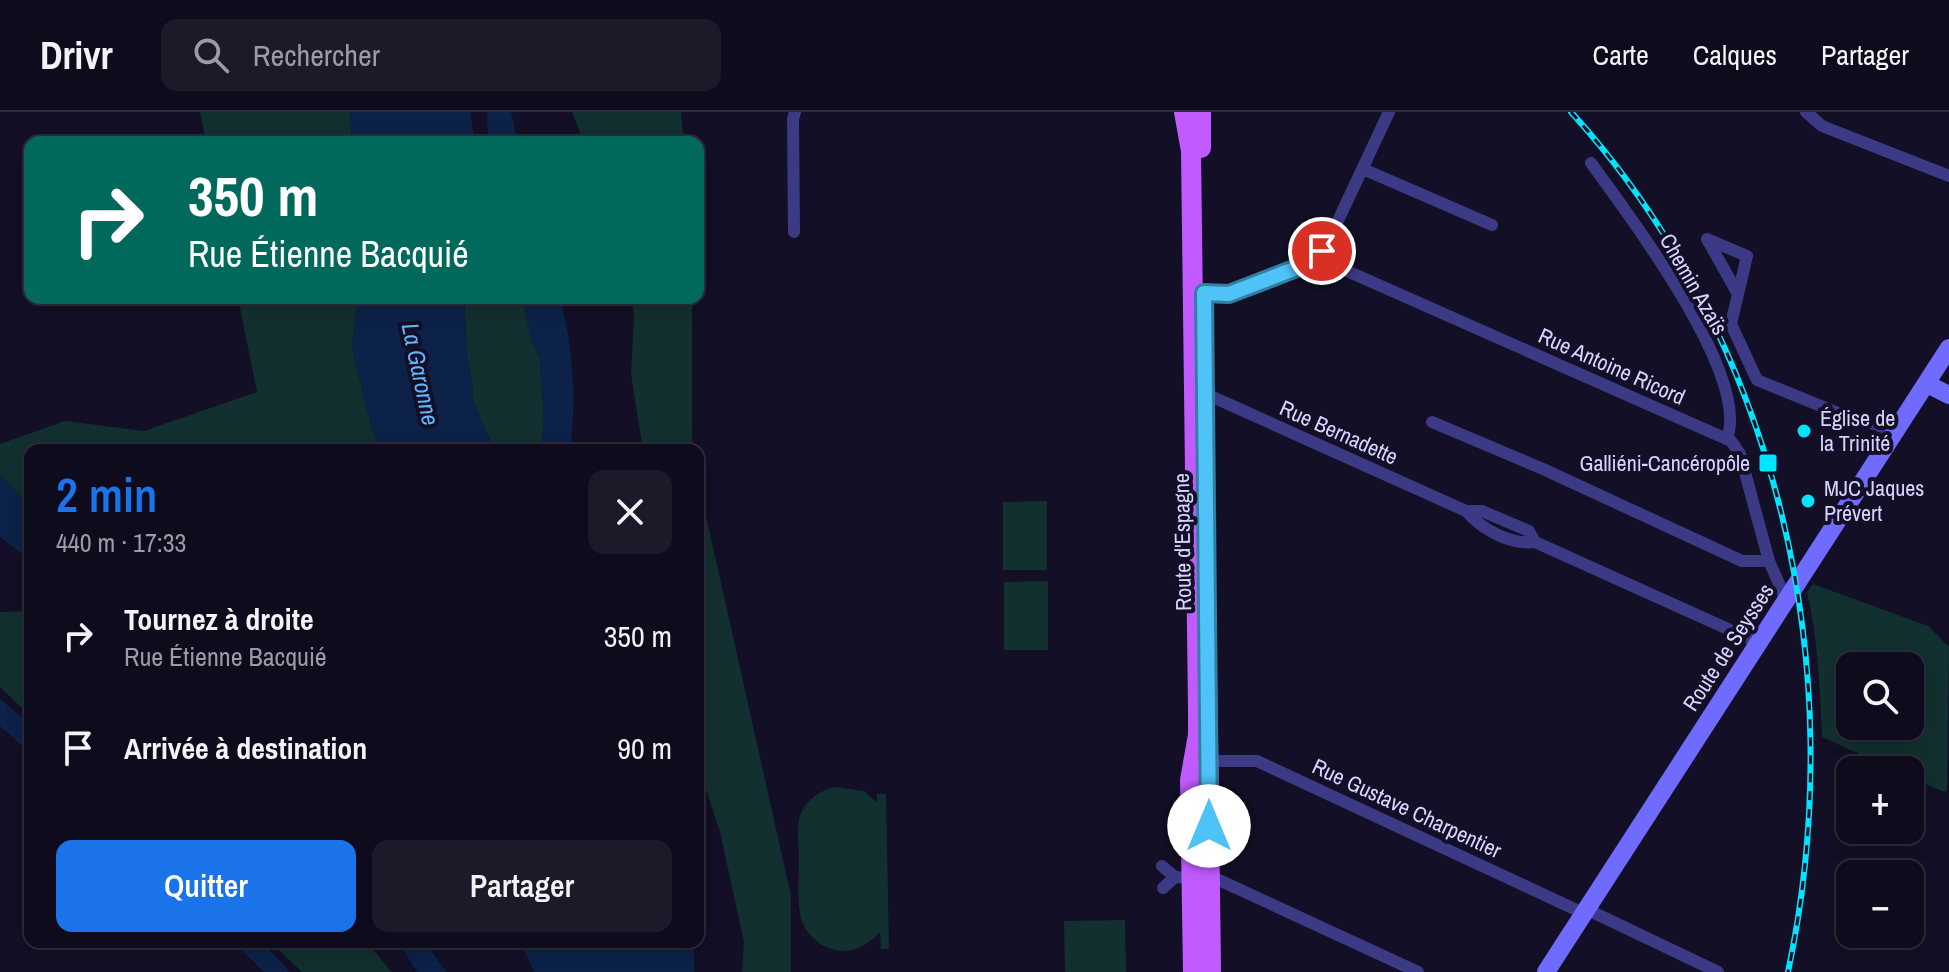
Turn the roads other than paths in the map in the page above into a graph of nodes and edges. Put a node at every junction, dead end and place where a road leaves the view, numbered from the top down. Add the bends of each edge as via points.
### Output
1 (795, 112) edge
2 (1184, 112) edge
3 (1201, 112) edge
4 (1389, 112) edge
5 (1806, 112) edge
6 (1591, 163) dead end
7 (1363, 169) junction
8 (1949, 176) edge
9 (1492, 225) dead end
10 (794, 232) dead end
11 (1320, 259) junction
12 (1199, 293) junction
13 (1738, 294) dead end
14 (1949, 348) edge
15 (1927, 384) junction
16 (1200, 394) junction
17 (1949, 395) edge
18 (1432, 422) dead end
19 (1894, 435) junction
20 (1727, 438) junction
21 (1769, 561) junction
22 (1787, 602) junction
23 (1759, 643) junction
24 (1209, 761) junction
25 (1162, 866) dead end
26 (1192, 877) junction
27 (1163, 888) dead end
28 (1585, 911) junction
29 (1690, 959) junction
30 (1193, 972) edge
31 (1211, 972) edge
32 (1418, 972) edge
33 (1546, 972) edge
34 (1683, 972) edge
35 (1718, 972) edge

1 - 10 street
2 - 12 main road, Route d'Espagne
3 - 12 main road, Route d'Espagne
4 - 7 street
5 - 8 street via 1822,126
6 - 20 street, Chemin Azaïs via 1693,312 1731,415
7 - 9 street
7 - 11 street
11 - 12 street via 1229,294
11 - 20 street, Rue Antoine Ricord
12 - 16 main road, Route d'Espagne
13 - 19 street via 1731,324 1757,380
14 - 15 main road, Route de Seysses
15 - 17 main road
15 - 19 main road, Route de Seysses
16 - 23 street, Rue Bernadette via 1466,511 1477,524 1521,544 1535,542
16 - 24 main road, Route d'Espagne
16 - 26 main road, Route d'Espagne
18 - 21 street via 1742,561
19 - 22 main road, Route de Seysses
20 - 21 street via 1742,460
21 - 22 street
22 - 23 main road, Route de Seysses
23 - 28 main road, Route de Seysses
24 - 26 main road, Route d'Espagne
24 - 28 street, Rue Gustave Charpentier via 1257,761
25 - 26 street
26 - 27 street
26 - 30 main road, Route d'Espagne
26 - 31 main road, Route d'Espagne
26 - 32 street via 1219,880
28 - 29 street, Rue Gustave Charpentier
28 - 33 main road, Route de Seysses
29 - 34 street
29 - 35 street, Rue Gustave Charpentier

